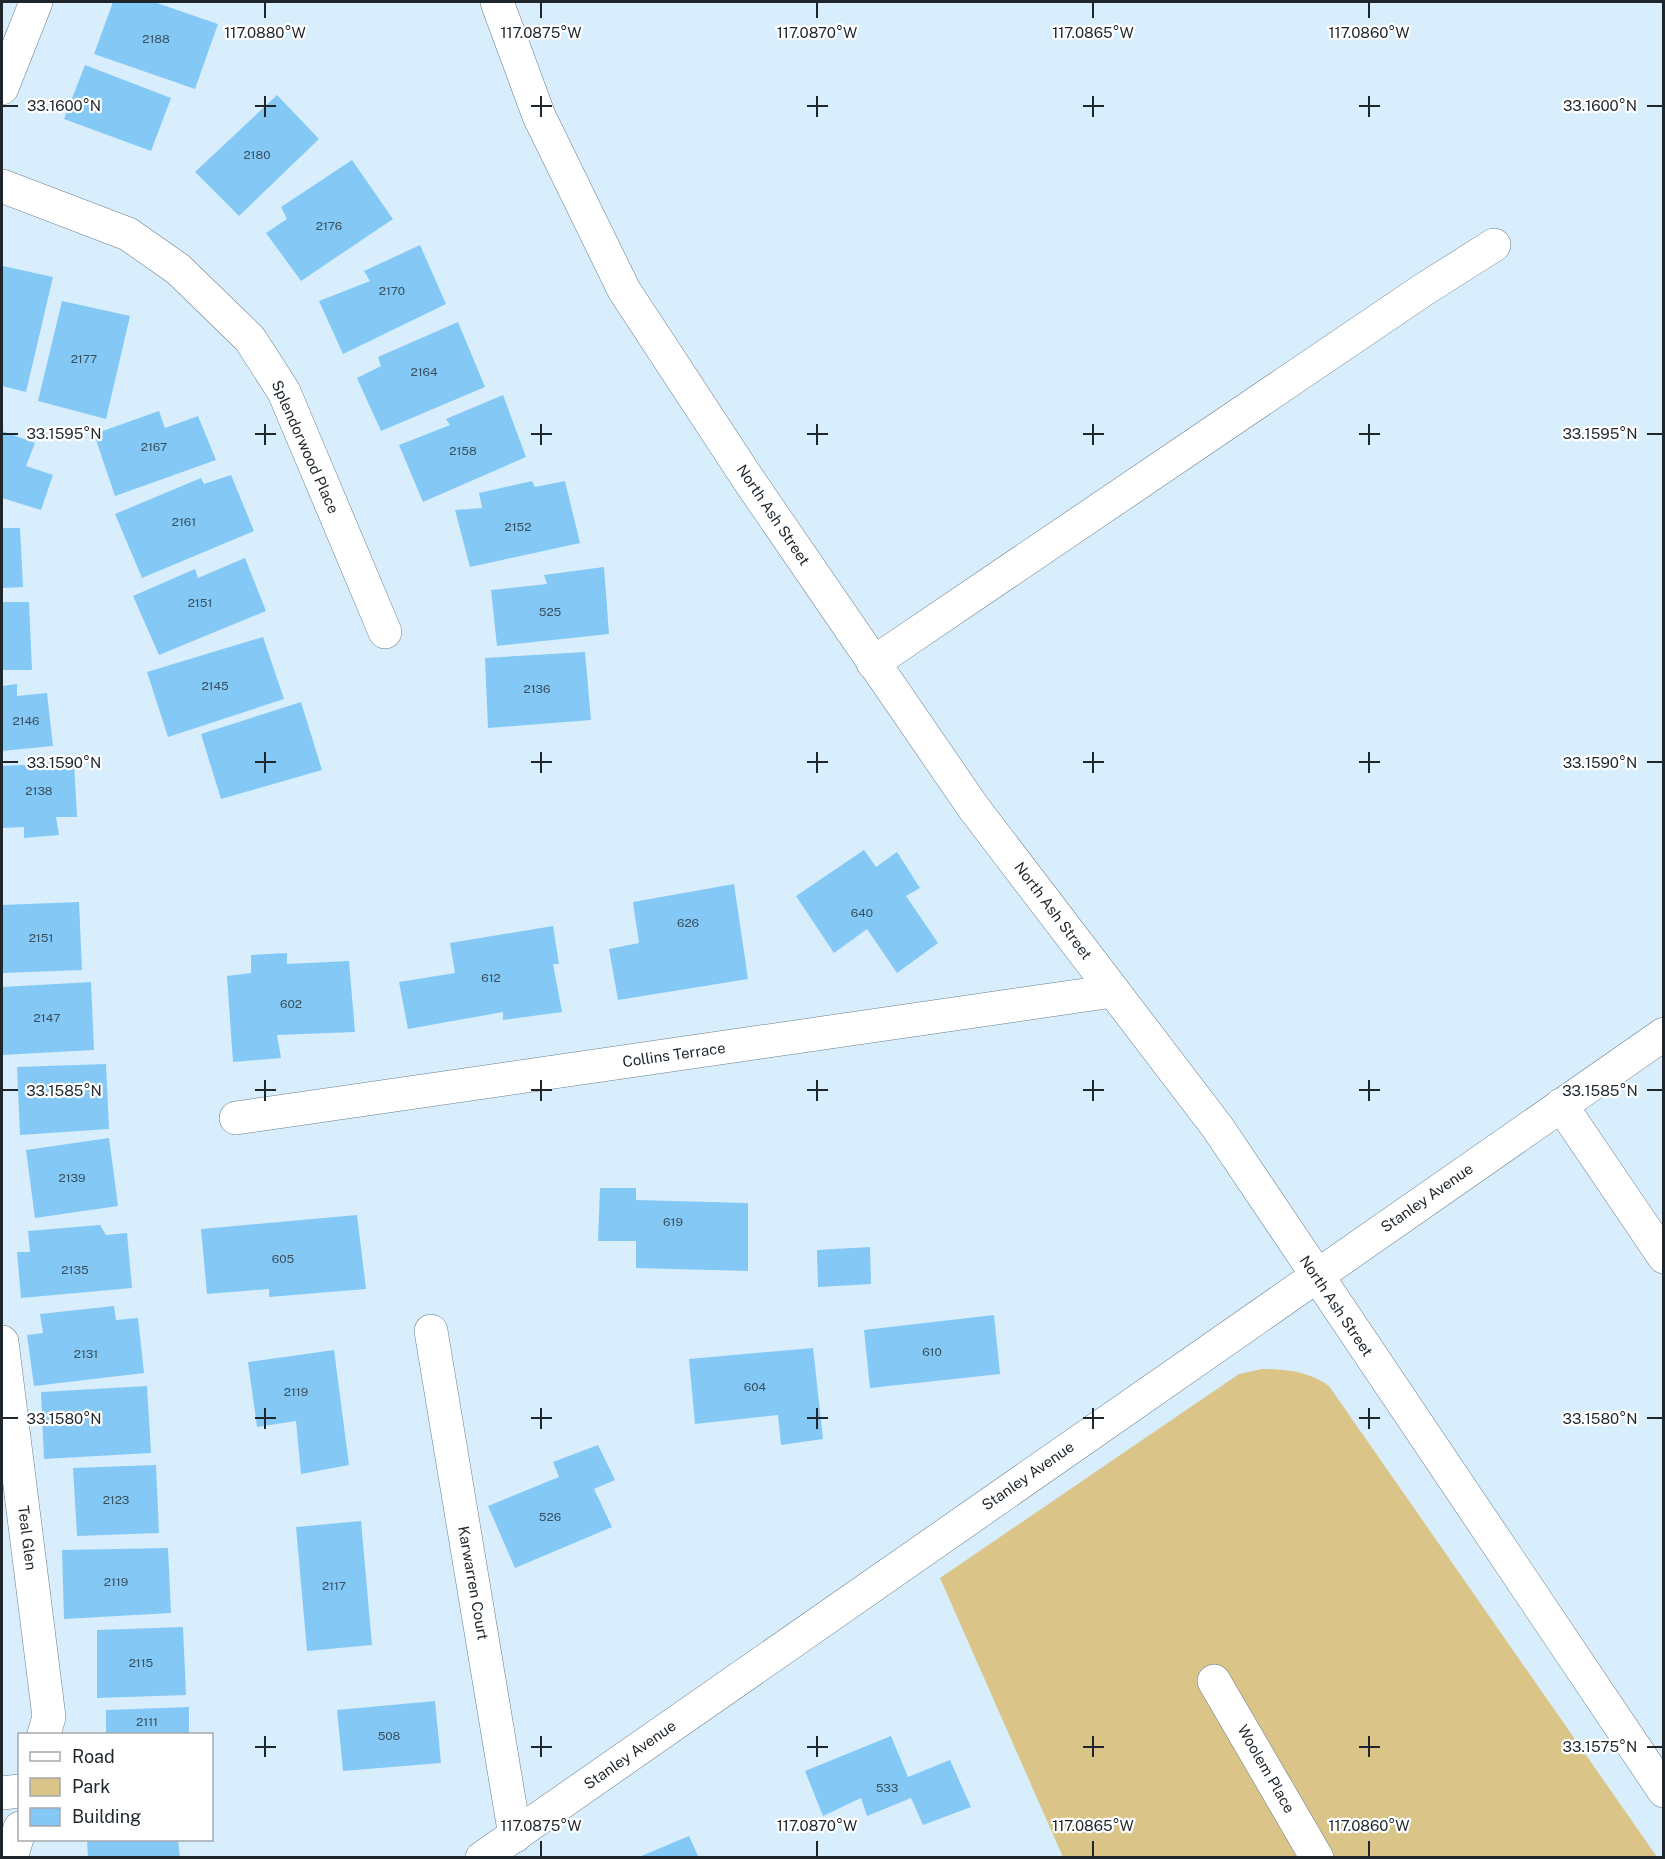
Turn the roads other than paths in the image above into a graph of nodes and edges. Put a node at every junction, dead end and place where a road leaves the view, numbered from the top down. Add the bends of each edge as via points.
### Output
1 (36, 2) edge
2 (496, 2) edge
3 (2, 88) edge
4 (2, 186) edge
5 (1494, 245) dead end
6 (385, 632) dead end
7 (873, 663) junction
8 (1113, 991) junction
9 (1664, 1034) edge
10 (1561, 1106) junction
11 (236, 1118) dead end
12 (1664, 1257) edge
13 (1315, 1275) junction
14 (431, 1331) dead end
15 (2, 1342) edge
16 (6, 1406) edge
17 (1214, 1681) dead end
18 (44, 1733) edge
19 (18, 1791) edge
20 (1664, 1791) edge
21 (2, 1793) edge
22 (18, 1834) edge
23 (515, 1836) junction
24 (11, 1857) edge
25 (482, 1857) edge
26 (1317, 1857) edge

1 - 3 street
2 - 7 street, North Ash Street via 539,116 624,290
4 - 6 street, Splendorwood Place via 128,234 178,269 250,339 284,392
5 - 7 street
7 - 8 street, North Ash Street via 973,807
8 - 11 street, Collins Terrace
8 - 13 street, North Ash Street via 1218,1128
9 - 10 street, Stanley Avenue
10 - 12 street
10 - 13 street, Stanley Avenue
13 - 20 street, North Ash Street
13 - 23 street, Stanley Avenue
14 - 23 street, Karwarren Court
15 - 16 street, Teal Glen
16 - 18 street, Teal Glen via 49,1717
17 - 26 street, Woolem Place
19 - 21 street
22 - 24 street
23 - 25 street, Stanley Avenue

